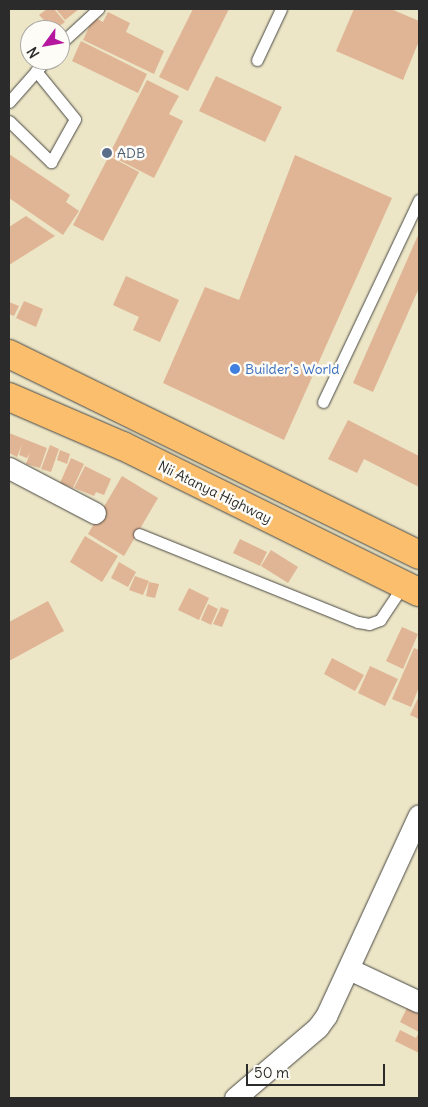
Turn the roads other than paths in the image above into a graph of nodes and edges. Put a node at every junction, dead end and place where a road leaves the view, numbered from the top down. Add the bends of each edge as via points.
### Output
1 (98, 9) edge
2 (281, 9) edge
3 (70, 35) edge
4 (257, 60) dead end
5 (36, 71) joint
6 (9, 102) edge
7 (9, 121) edge
8 (419, 200) edge
9 (9, 354) edge
10 (9, 397) edge
11 (323, 402) dead end
12 (9, 468) edge
13 (95, 513) dead end
14 (139, 534) dead end
15 (419, 555) edge
16 (412, 588) edge
17 (419, 816) edge
18 (349, 969) junction
19 (419, 1002) edge
20 (235, 1098) edge

1 - 3 lane
2 - 4 lane
5 - 6 lane
5 - 7 lane via 75,118 51,162
8 - 11 lane
9 - 15 main road
10 - 16 main road, Nii Atanya Highway via 122,446
12 - 13 street
14 - 16 lane via 358,622 369,624 380,620
17 - 18 street
18 - 19 street
18 - 20 street via 318,1027

